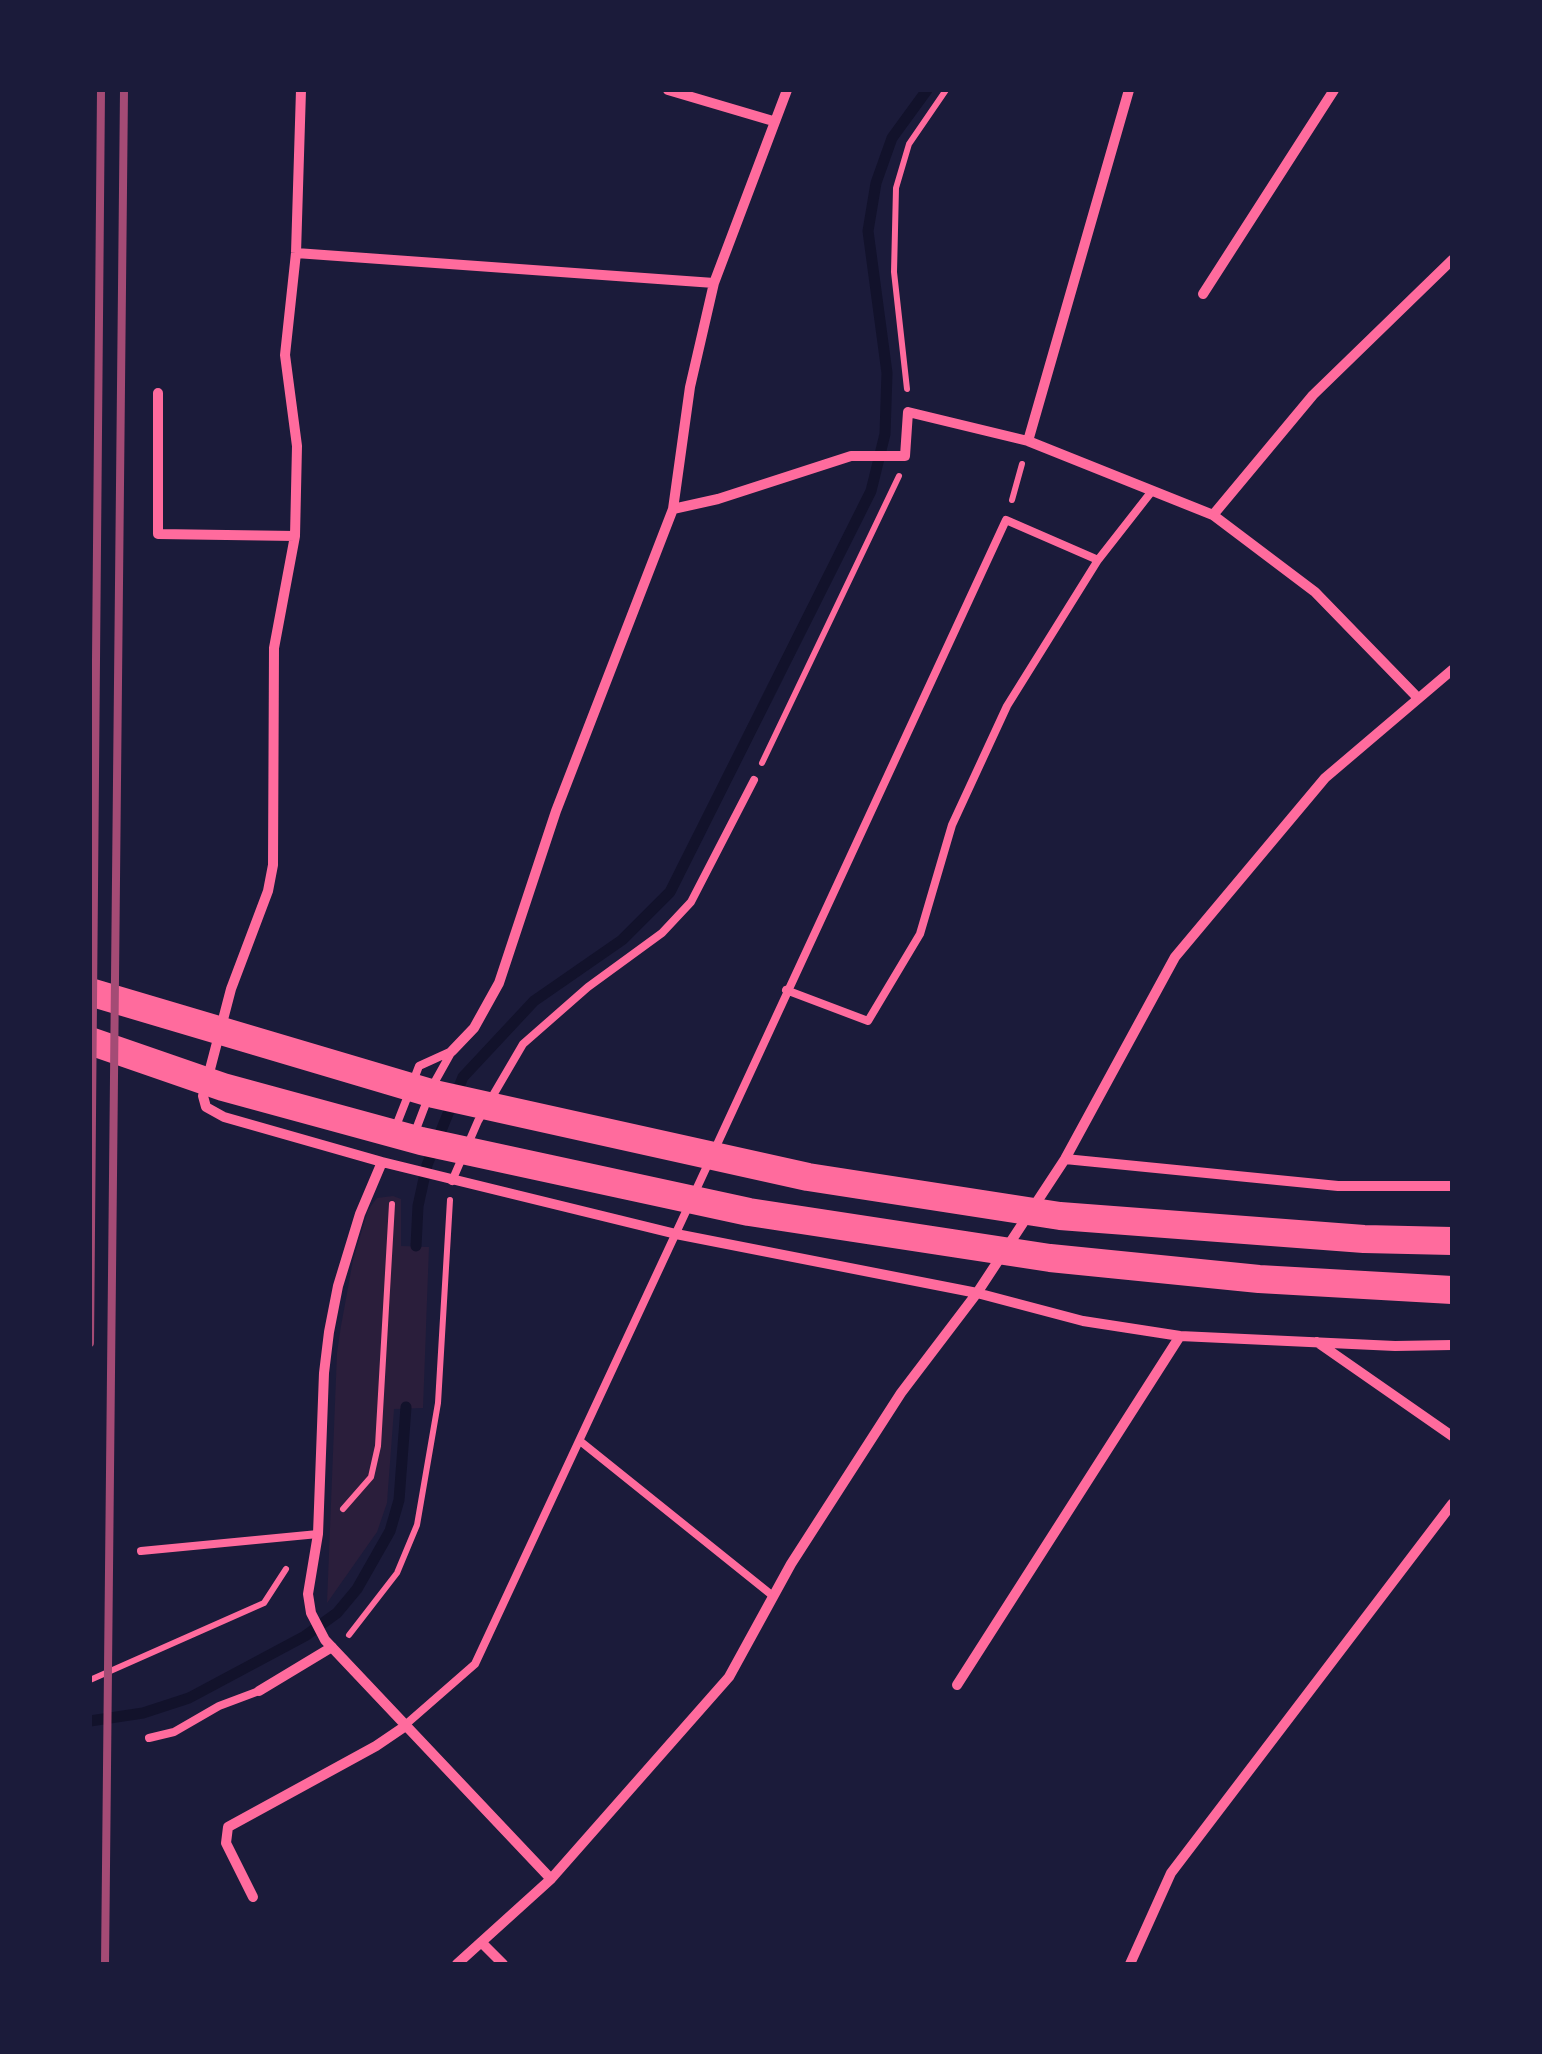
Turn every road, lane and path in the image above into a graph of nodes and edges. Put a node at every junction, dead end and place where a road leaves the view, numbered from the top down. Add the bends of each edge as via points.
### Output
1 (302, 90) edge
2 (668, 90) edge
3 (786, 90) edge
4 (946, 90) edge
5 (1129, 90) edge
6 (1334, 90) edge
7 (773, 121) junction
8 (296, 253) junction
9 (1452, 260) edge
10 (714, 283) junction
11 (1203, 294) dead end
12 (158, 394) dead end
13 (908, 412) junction
14 (1028, 442) junction
15 (905, 456) junction
16 (1152, 490) junction
17 (673, 510) junction
18 (1213, 514) junction
19 (1006, 520) junction
20 (295, 536) junction
21 (1098, 560) junction
22 (1452, 670) edge
23 (1417, 697) junction
24 (754, 780) joint
25 (786, 990) junction
26 (90, 992) edge
27 (90, 1041) edge
28 (452, 1051) junction
29 (410, 1145) dead end
30 (1065, 1159) junction
31 (382, 1162) junction
32 (403, 1163) junction
33 (447, 1180) junction
34 (1452, 1186) edge
35 (676, 1234) junction
36 (1452, 1241) edge
37 (1452, 1290) edge
38 (977, 1293) junction
39 (1180, 1336) junction
40 (1317, 1342) junction
41 (1452, 1345) edge
42 (1452, 1436) edge
43 (580, 1441) junction
44 (1452, 1504) edge
45 (337, 1514) dead end
46 (318, 1534) junction
47 (141, 1551) dead end
48 (296, 1553) dead end
49 (773, 1596) junction
50 (328, 1644) junction
51 (90, 1680) edge
52 (958, 1685) dead end
53 (259, 1691) joint
54 (404, 1726) junction
55 (150, 1738) dead end
56 (551, 1879) junction
57 (254, 1897) dead end
58 (482, 1943) junction
59 (457, 1964) edge
60 (504, 1964) edge
61 (1130, 1964) edge

1 - 8 street
2 - 7 street
3 - 7 street
4 - 13 path via 909,144 896,188 894,272
5 - 14 street
6 - 11 street
7 - 10 street
8 - 10 street
8 - 20 street via 286,354 297,446
9 - 18 street via 1313,395
10 - 17 street via 690,387
12 - 20 street via 158,534
13 - 14 street
13 - 15 street
14 - 16 street
14 - 19 path
15 - 17 street via 851,456
15 - 24 path via 894,492
16 - 18 street
16 - 21 lane
17 - 28 street via 556,811 500,982
18 - 23 street via 1314,592
19 - 21 lane
19 - 25 lane
20 - 31 street via 274,648 273,865 204,1096 206,1107 224,1117
21 - 25 lane via 1007,706 952,825 920,934 868,1021
22 - 23 street
23 - 30 street via 1325,778 1175,957
24 - 33 lane via 691,902 524,1044
25 - 35 lane
26 - 36 highway via 491,1108 922,1197 1060,1216
27 - 37 highway via 222,1087 421,1141 749,1212 1050,1258
28 - 29 lane
28 - 31 lane via 419,1066
30 - 34 street via 1338,1186
30 - 38 street
31 - 32 street
31 - 46 street via 360,1214 328,1332
32 - 33 street
32 - 45 path via 393,1196 375,1462 371,1476
33 - 35 street
33 - 50 path via 438,1402 417,1526 398,1573 363,1621
35 - 38 street
35 - 43 lane
38 - 39 street via 1083,1321
38 - 49 street via 902,1394
39 - 40 street
39 - 52 street
40 - 41 street
40 - 42 street
43 - 49 lane
43 - 54 lane via 475,1664
44 - 61 street via 1171,1873
46 - 47 lane
46 - 50 street via 308,1594 310,1613
48 - 51 path via 264,1603
49 - 56 street via 730,1677
50 - 53 street
50 - 54 street
53 - 55 lane
54 - 56 street
54 - 57 street via 228,1827 226,1843
56 - 58 street
58 - 59 street
58 - 60 street

